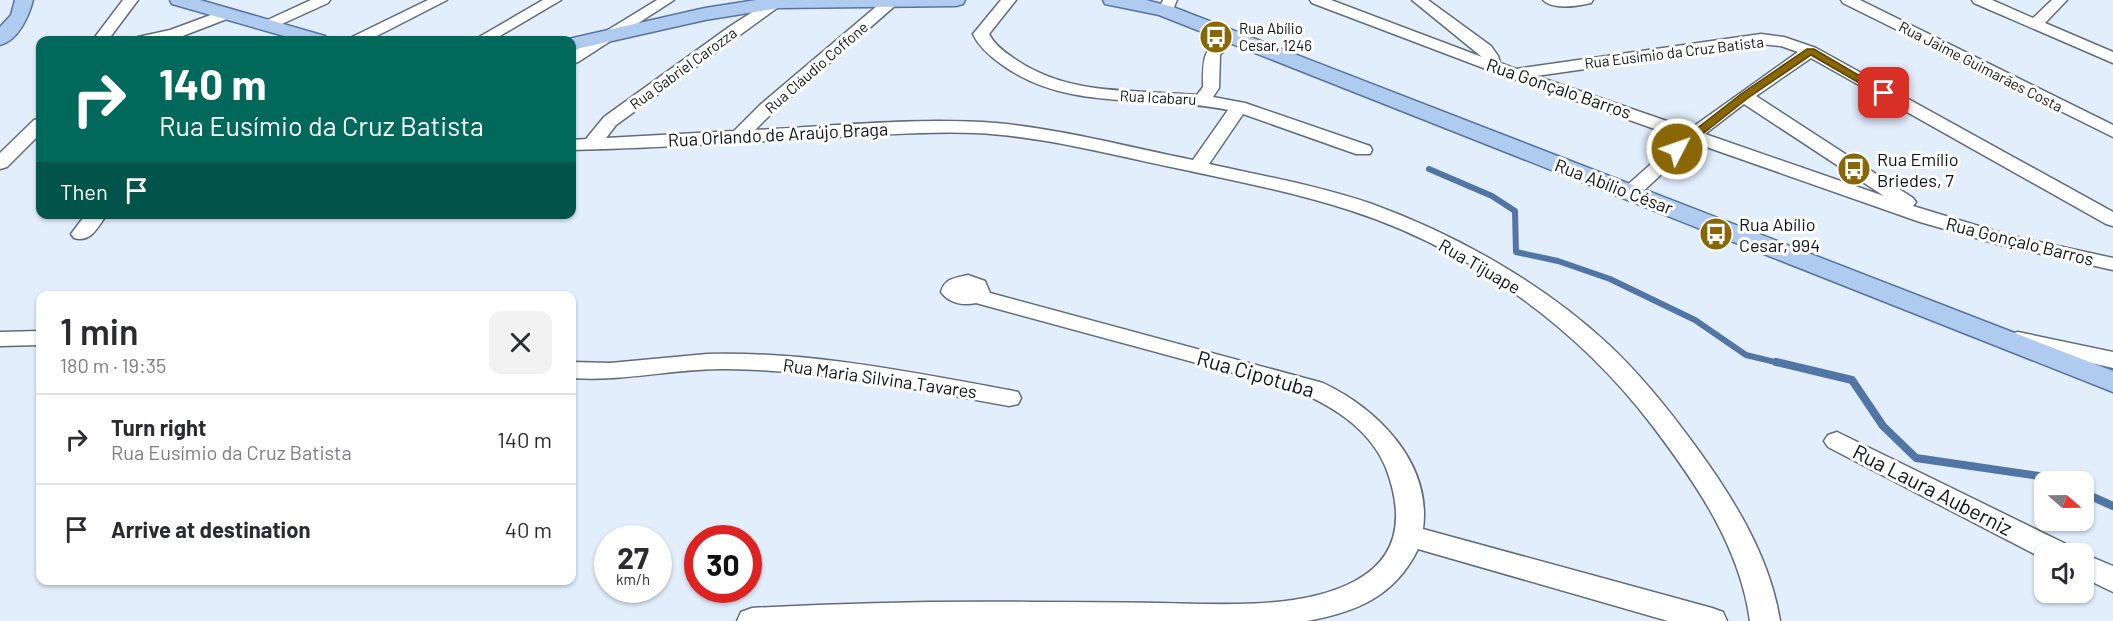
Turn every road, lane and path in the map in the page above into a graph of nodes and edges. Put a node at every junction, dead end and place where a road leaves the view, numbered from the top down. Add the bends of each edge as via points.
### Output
1 (24, 0) edge
2 (131, 0) edge
3 (179, 0) edge
4 (323, 0) edge
5 (440, 0) edge
6 (554, 0) edge
7 (667, 0) edge
8 (956, 0) edge
9 (1009, 0) edge
10 (1112, 0) edge
11 (1317, 0) edge
12 (1419, 0) edge
13 (1550, 0) edge
14 (1586, 0) edge
15 (1848, 0) edge
16 (1979, 0) edge
17 (2060, 0) edge
18 (780, 1) edge
19 (892, 1) edge
20 (1168, 6) edge
21 (227, 14) junction
22 (268, 25) junction
23 (2035, 25) junction
24 (104, 36) edge
25 (174, 36) edge
26 (305, 36) edge
27 (366, 36) edge
28 (489, 36) edge
29 (610, 36) junction
30 (1228, 36) junction
31 (0, 39) edge
32 (576, 43) edge
33 (1810, 51) junction
34 (576, 57) edge
35 (2113, 58) edge
36 (1492, 66) junction
37 (1514, 73) junction
38 (1744, 96) junction
39 (1202, 99) junction
40 (1239, 107) junction
41 (36, 128) edge
42 (2113, 132) edge
43 (1033, 133) joint
44 (741, 135) junction
45 (1693, 135) junction
46 (580, 144) edge
47 (1363, 150) dead end
48 (0, 164) edge
49 (1198, 167) junction
50 (1630, 192) junction
51 (1927, 218) junction
52 (93, 219) edge
53 (2113, 220) edge
54 (81, 234) dead end
55 (2113, 264) edge
56 (975, 296) dead end
57 (1994, 334) junction
58 (36, 338) edge
59 (0, 339) edge
60 (2113, 360) edge
61 (576, 370) edge
62 (2113, 382) edge
63 (1009, 398) dead end
64 (1837, 441) dead end
65 (1410, 536) junction
66 (2038, 543) edge
67 (2094, 570) edge
68 (2113, 580) edge
69 (752, 621) edge
70 (1712, 621) edge
71 (1766, 621) edge

1 - 31 main road via 20,16
2 - 24 street
3 - 21 main road
4 - 22 street
5 - 27 street
6 - 28 street
7 - 29 street
8 - 19 main road
9 - 39 street, Rua Icabaru via 981,34 1020,73 1067,89 1101,94
10 - 20 main road, Rua Abílio César
11 - 36 street, Rua Gonçalo Barros
12 - 36 street via 1487,51
13 - 14 street
15 - 42 street, Rua Jaime Guimarães Costa
16 - 23 street
17 - 23 street
18 - 19 main road
18 - 29 main road
18 - 46 street, Rua Gabriel Carozza
19 - 44 street, Rua Cláudio Coffone
20 - 30 main road, Rua Abílio César
21 - 22 main road
21 - 25 street
22 - 26 main road
23 - 35 street
29 - 32 main road
29 - 34 street
30 - 39 street via 1209,62 1212,86
30 - 50 main road, Rua Abílio César
33 - 37 street, Rua Eusímio da Cruz Batista via 1761,39
33 - 38 street
33 - 53 street, Rua Eusímio da Cruz Batista
36 - 37 street, Rua Gonçalo Barros
37 - 45 street, Rua Gonçalo Barros
38 - 45 street
38 - 51 street
39 - 40 street, Rua Icabaru
40 - 47 street, Rua Icabaru
40 - 49 street
41 - 48 street
43 - 44 street, Rua Orlando de Araújo Braga via 930,127
43 - 49 street, Rua Tijuape
44 - 46 street, Rua Orlando de Araújo Braga
45 - 50 street
45 - 51 street, Rua Gonçalo Barros
49 - 71 street, Rua Tijuape via 1381,215 1481,264 1583,335 1646,400 1699,468 1748,562
50 - 57 main road, Rua Abílio César
51 - 55 street, Rua Gonçalo Barros
52 - 54 street
56 - 65 street, Rua Cipotuba via 1320,390 1370,424 1389,448 1405,480
57 - 60 street
57 - 62 main road, Rua Abílio César
58 - 59 street
61 - 63 street, Rua Maria Silvina Tavares via 722,361 788,363 891,376
64 - 66 street, Rua Laura Auberniz
65 - 69 street, Rua Cipotuba via 1395,567 1381,579 1346,599 1306,611 1229,615 891,614
65 - 70 street
67 - 68 street

